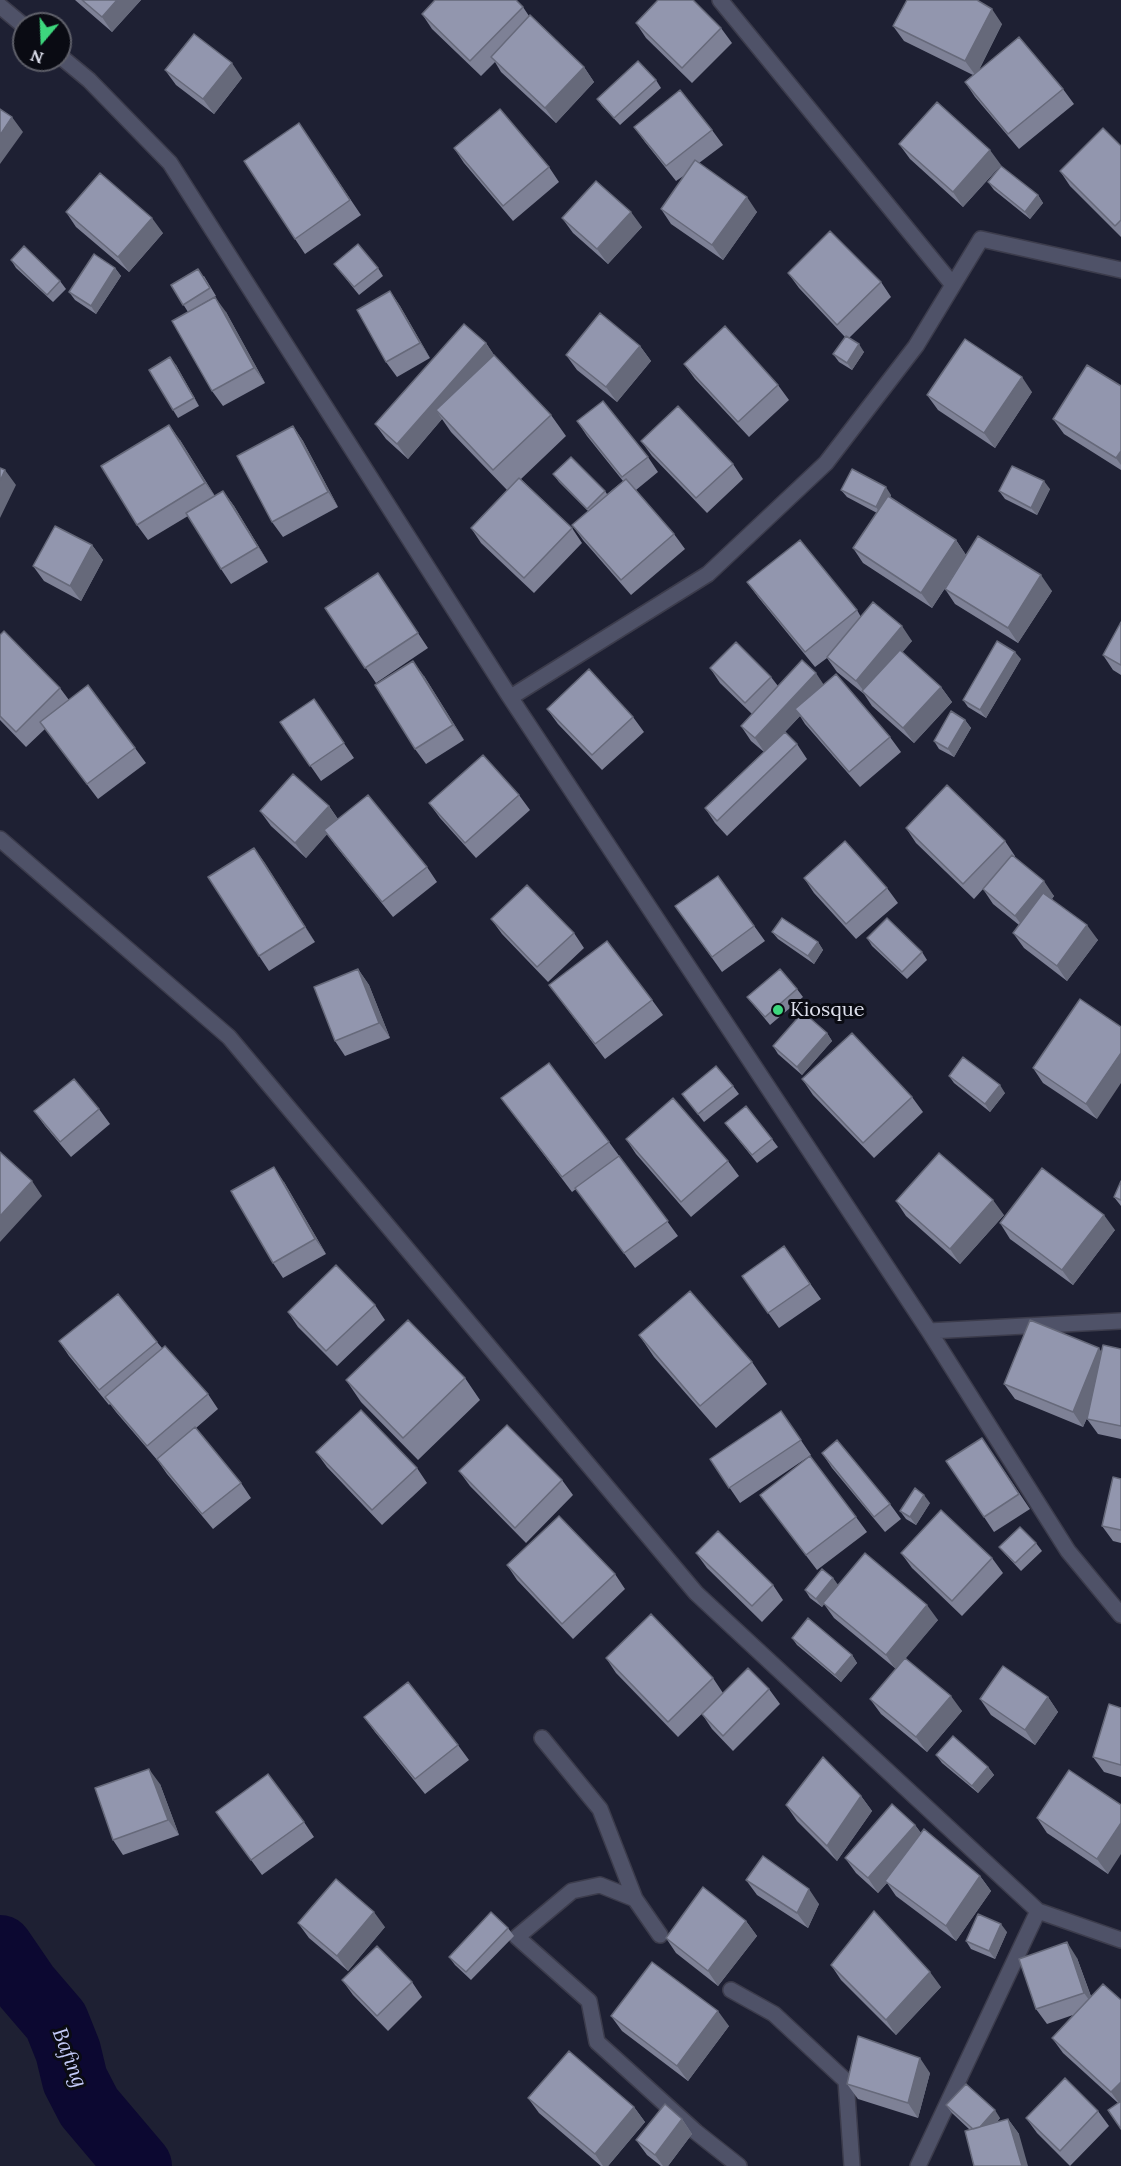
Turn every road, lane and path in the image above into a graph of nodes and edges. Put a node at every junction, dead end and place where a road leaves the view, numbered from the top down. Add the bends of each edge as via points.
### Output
1 (720, 0) edge
2 (0, 6) edge
3 (12, 16) edge
4 (72, 66) edge
5 (1121, 270) edge
6 (953, 285) junction
7 (511, 698) junction
8 (0, 839) edge
9 (1121, 1321) edge
10 (928, 1330) junction
11 (1121, 1615) edge
12 (542, 1738) dead end
13 (634, 1899) junction
14 (1038, 1911) junction
15 (660, 1935) dead end
16 (1121, 1941) edge
17 (731, 1990) dead end
18 (739, 2166) edge
19 (852, 2166) edge
20 (918, 2166) edge

1 - 6 street
2 - 3 street
4 - 7 street via 170,163
5 - 6 street via 981,240
6 - 7 street via 916,346 826,463 708,574
7 - 10 street
8 - 14 street via 230,1036 696,1593
9 - 10 street
10 - 11 street via 1068,1551
12 - 13 street via 600,1809
13 - 15 street
13 - 18 street via 600,1885 572,1891 517,1937 589,2001 597,2042
14 - 16 street
14 - 20 street
17 - 19 street via 774,2014 846,2081

